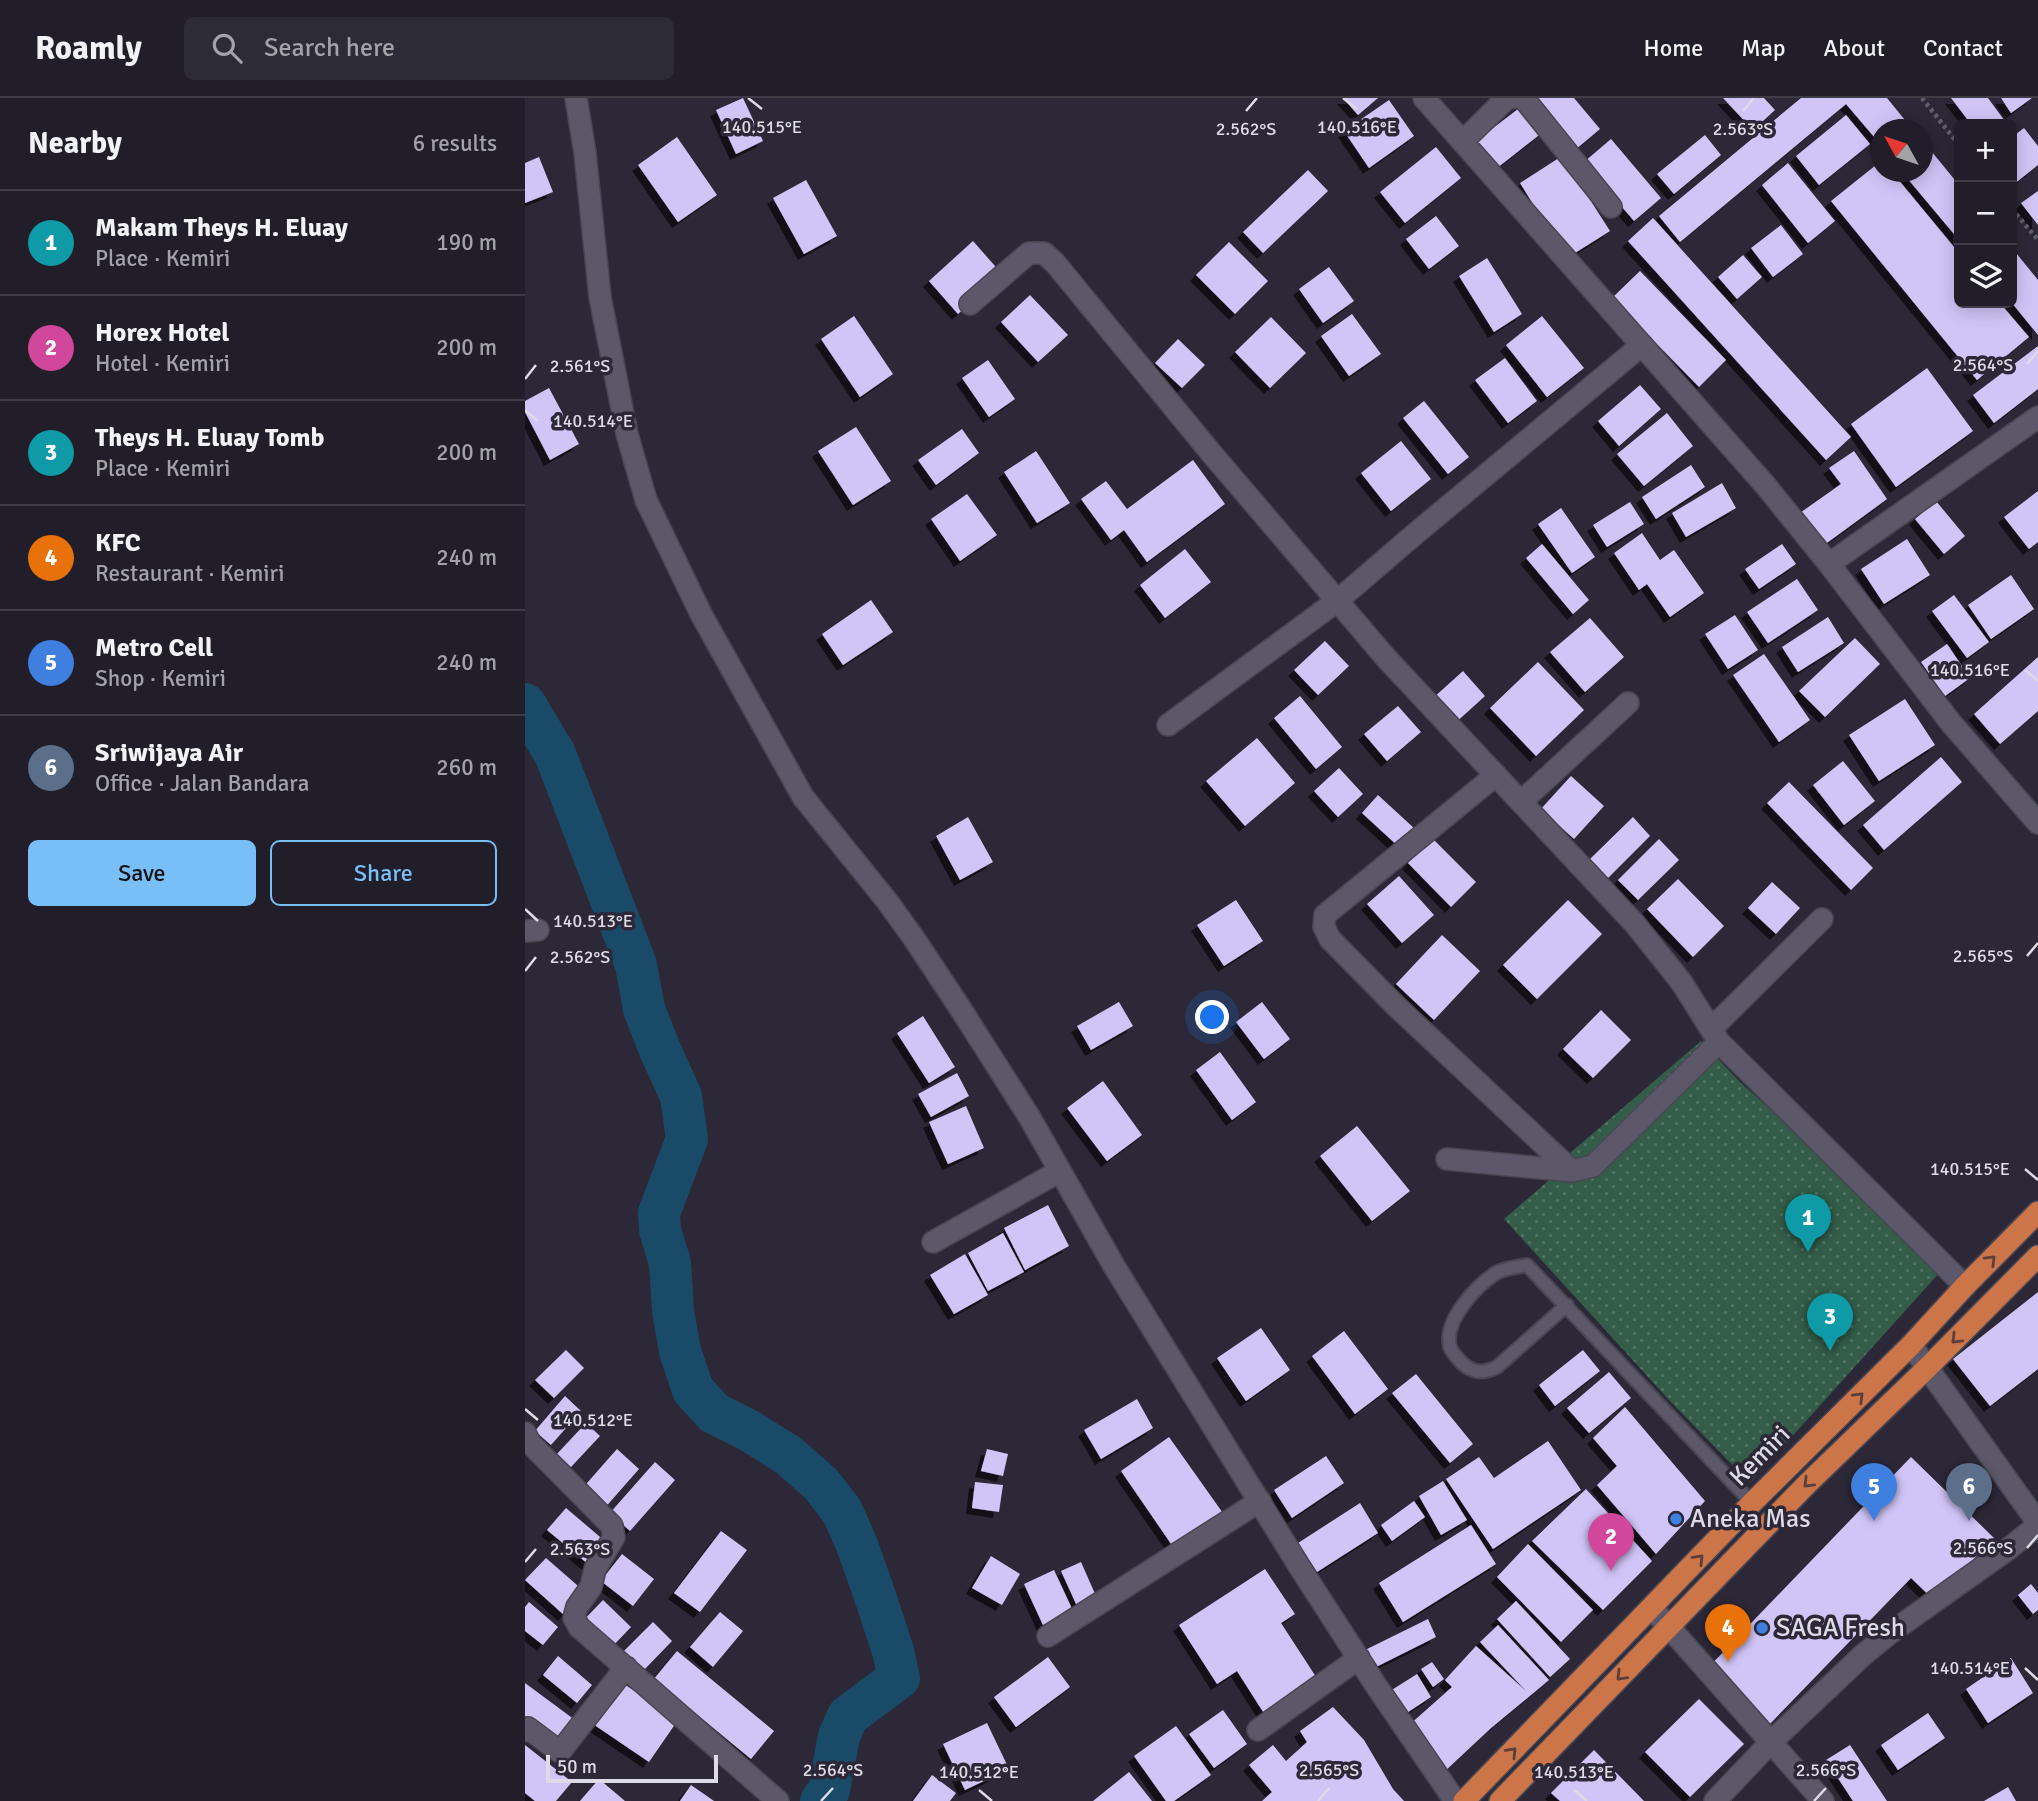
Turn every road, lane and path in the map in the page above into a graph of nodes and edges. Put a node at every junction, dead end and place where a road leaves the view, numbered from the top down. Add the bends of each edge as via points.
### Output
1 (576, 98) edge
2 (1424, 98) edge
3 (1510, 98) edge
4 (1520, 98) edge
5 (1922, 98) edge
6 (1954, 139) edge
7 (1462, 141) junction
8 (1611, 207) dead end
9 (2017, 215) edge
10 (2038, 240) edge
11 (970, 304) dead end
12 (1642, 345) junction
13 (2038, 417) edge
14 (1829, 564) junction
15 (1337, 601) junction
16 (1628, 703) dead end
17 (1168, 725) dead end
18 (1496, 775) junction
19 (1521, 802) junction
20 (2038, 823) edge
21 (1822, 919) dead end
22 (1715, 1036) junction
23 (1447, 1159) dead end
24 (1061, 1171) junction
25 (1572, 1171) junction
26 (2038, 1212) edge
27 (933, 1242) dead end
28 (2038, 1256) edge
29 (1965, 1286) junction
30 (1567, 1305) junction
31 (1911, 1345) junction
32 (1928, 1367) junction
33 (525, 1433) edge
34 (1260, 1501) junction
35 (1752, 1503) junction
36 (2038, 1524) edge
37 (1652, 1608) junction
38 (1668, 1627) junction
39 (1048, 1636) dead end
40 (1359, 1658) junction
41 (626, 1667) junction
42 (1258, 1730) dead end
43 (525, 1731) edge
44 (1771, 1742) junction
45 (778, 1801) edge
46 (1455, 1801) edge
47 (1464, 1801) edge
48 (1500, 1801) edge
49 (1715, 1801) edge
50 (1823, 1801) edge

1 - 24 street via 600,297 627,434 646,500 702,614 803,797 913,937
2 - 7 street
3 - 7 street
4 - 8 street
5 - 6 path
7 - 12 street
9 - 10 path
11 - 15 street via 1029,253 1044,253
12 - 14 street
12 - 15 street
13 - 14 street
14 - 20 street via 1951,723
15 - 17 street
15 - 18 street
16 - 19 street
18 - 19 street
18 - 25 street via 1325,915 1324,927 1330,939 1396,1006
19 - 22 street via 1635,924 1682,983
21 - 22 street
22 - 25 street via 1593,1166
22 - 29 street
23 - 25 street
24 - 27 street
24 - 34 street via 1114,1266
29 -> 26 highway, Kemiri
28 -> 32 highway, Kemiri
29 - 31 highway, Kemiri
30 - 30 lane via 1527,1265 1498,1272 1472,1294 1455,1317 1450,1349 1462,1364 1486,1372
30 - 35 lane
31 - 32 street
35 -> 31 highway, Kemiri
32 - 36 street
32 -> 38 highway, Kemiri via 1807,1483
33 - 41 street via 613,1526 614,1537 574,1618
34 - 39 street
34 - 40 street
37 -> 35 highway, Kemiri
36 - 44 street via 1881,1640
37 - 38 street
47 -> 37 highway, Kemiri
38 - 44 street
38 -> 48 highway, Kemiri
40 - 42 street
40 - 46 street
41 - 43 street via 559,1752 528,1728
41 - 45 street
44 - 49 street
44 - 50 street

